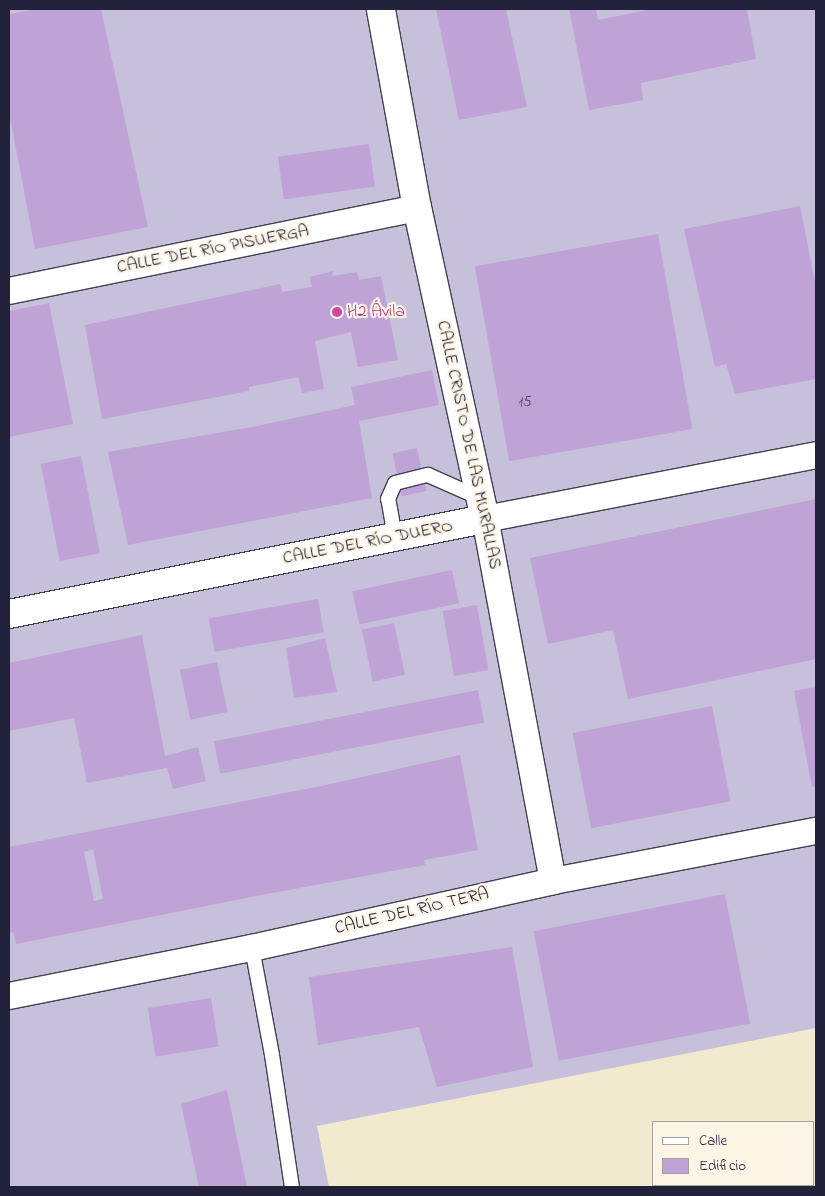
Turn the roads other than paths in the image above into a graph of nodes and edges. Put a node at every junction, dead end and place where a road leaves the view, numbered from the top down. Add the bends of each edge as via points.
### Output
1 (381, 9) edge
2 (417, 208) junction
3 (9, 291) edge
4 (816, 455) edge
5 (483, 509) junction
6 (395, 538) junction
7 (9, 614) edge
8 (816, 831) edge
9 (553, 881) junction
10 (252, 948) junction
11 (9, 996) edge
12 (292, 1187) edge

1 - 2 street, CALLE CRISTO DE LAS MURALLAS
2 - 3 street, CALLE DEL RÍO PISUERGA
2 - 5 street, CALLE CRISTO DE LAS MURALLAS
4 - 5 street, CALLE DEL RÍO DUERO
5 - 6 street, CALLE DEL RÍO DUERO
5 - 6 lane via 428,475 395,483 388,499
5 - 9 street, CALLE CRISTO DE LAS MURALLAS
6 - 7 street, CALLE DEL RÍO DUERO
8 - 9 street, CALLE DEL RÍO TERA
9 - 10 street, CALLE DEL RÍO TERA
10 - 11 street, CALLE DEL RÍO TERA
10 - 12 lane

